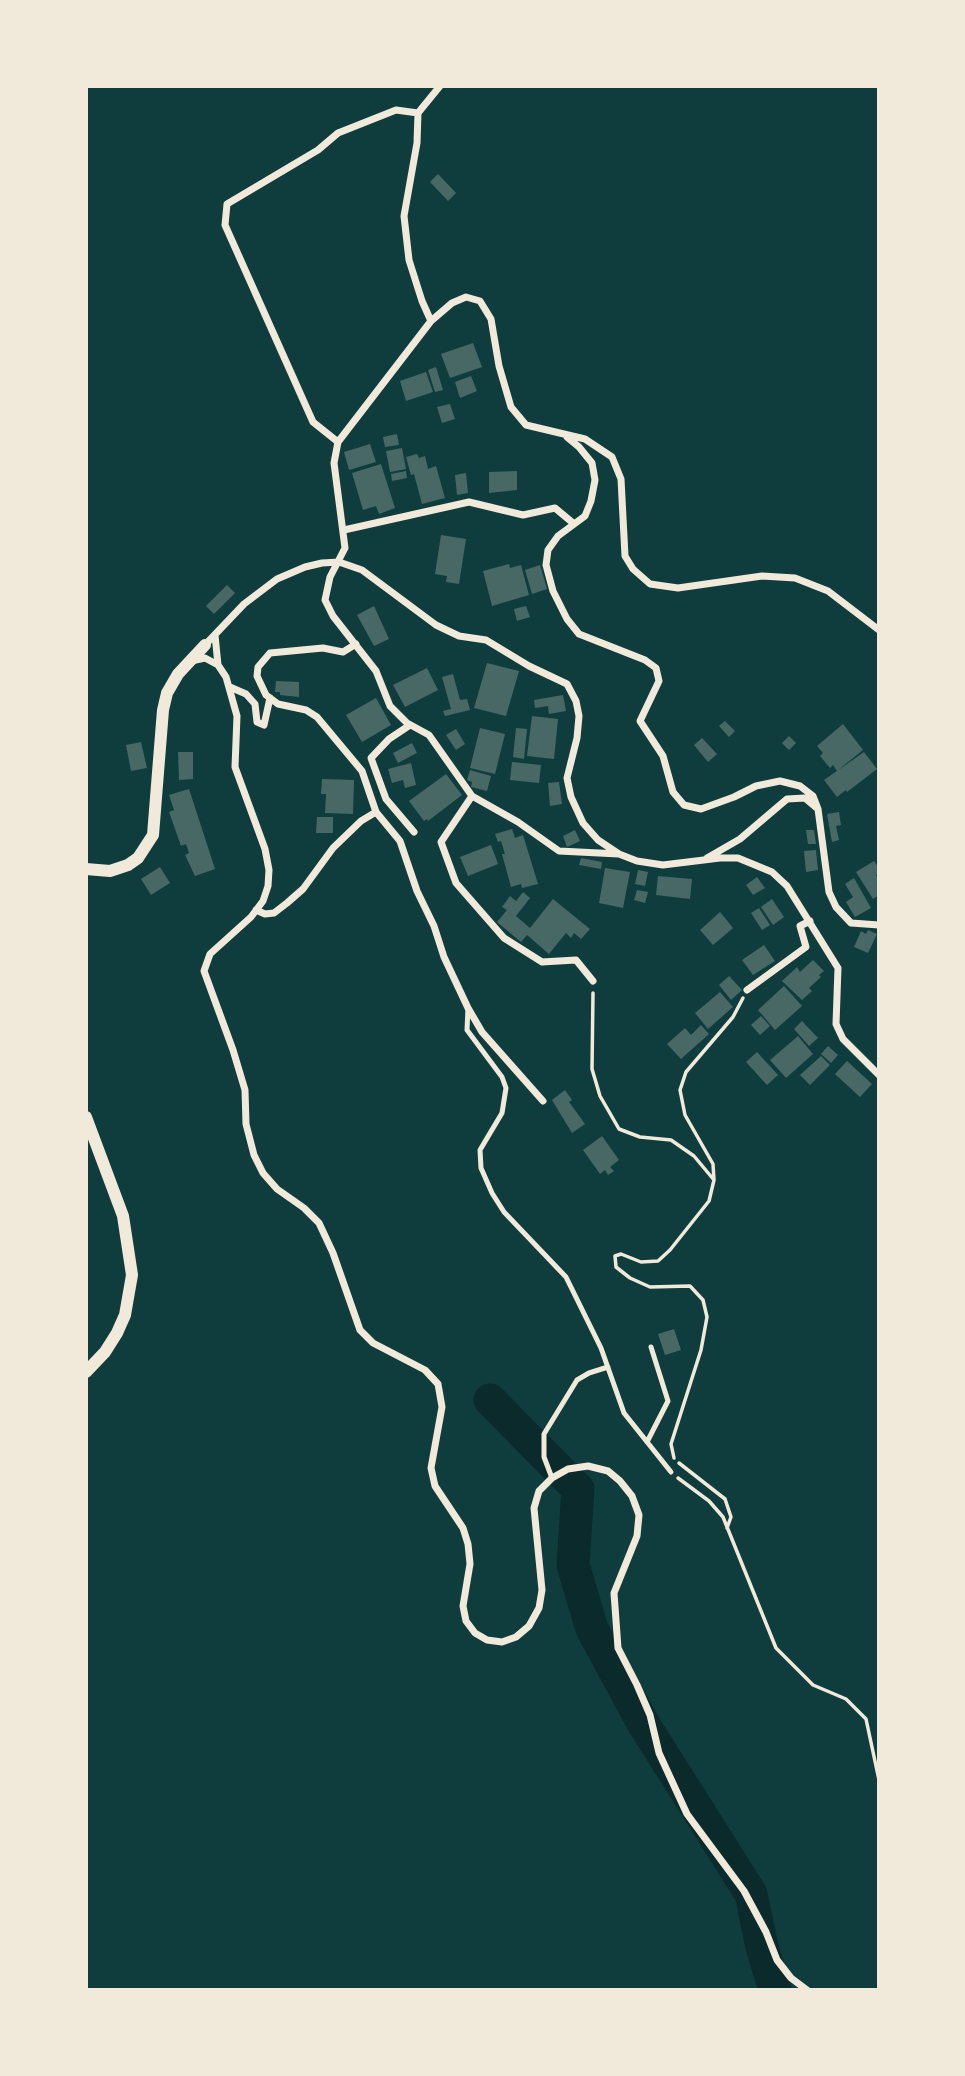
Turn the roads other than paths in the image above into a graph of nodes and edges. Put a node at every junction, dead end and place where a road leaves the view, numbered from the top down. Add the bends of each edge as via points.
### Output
1 (440, 86) edge
2 (418, 113) junction
3 (432, 321) junction
4 (563, 434) junction
5 (338, 442) junction
6 (573, 523) junction
7 (344, 530) junction
8 (338, 562) junction
9 (879, 631) edge
10 (215, 635) junction
11 (356, 644) junction
12 (205, 645) joint
13 (190, 661) junction
14 (218, 665) junction
15 (230, 687) junction
16 (270, 698) junction
17 (410, 725) junction
18 (472, 796) junction
19 (818, 808) junction
20 (376, 812) junction
21 (414, 832) dead end
22 (619, 854) junction
23 (704, 860) junction
24 (86, 869) edge
25 (256, 910) junction
26 (810, 921) junction
27 (879, 925) edge
28 (593, 981) road end
29 (747, 990) road end
30 (468, 1008) junction
31 (879, 1075) edge
32 (543, 1101) dead end
33 (86, 1117) edge
34 (651, 1347) dead end
35 (608, 1367) junction
36 (86, 1372) edge
37 (646, 1442) junction
38 (671, 1472) road end
39 (552, 1478) junction
40 (807, 1990) edge

1 - 2 street
2 - 3 street via 404,216 409,260
2 - 5 street via 396,110 338,133 318,150 227,204 225,225 313,422
3 - 4 street via 466,297 480,301 491,320 511,407 526,425
3 - 5 street
4 - 6 street via 592,463 595,480 585,516
4 - 9 street via 585,439 612,457 621,479 625,556 650,584 678,588 762,576 795,578 828,591
5 - 7 street via 334,463
6 - 7 street via 555,508 523,515 469,502
6 - 19 street via 548,550 553,591 579,634 656,668 659,681 639,721 663,756 673,792 684,805 701,809 780,781 800,786 813,796
7 - 8 street via 345,548
8 - 10 street via 322,562 277,579 244,604
8 - 11 street via 325,600
8 - 22 street via 362,570 436,625 459,636 485,640 566,684 579,716 567,778 571,797 583,823
10 - 12 street
10 - 14 street
11 - 16 street via 343,652 323,648 270,653 258,667 257,676
11 - 17 street via 376,671 390,706
12 - 13 street
13 - 14 street via 205,658
13 - 24 street via 167,693 163,710 153,835 128,865 110,871
14 - 15 street
15 - 16 street via 246,694 255,705 257,722 264,725
15 - 25 street via 237,716 235,767 269,870 268,886
16 - 20 street via 306,710 328,729 362,771
17 - 18 street via 429,735
17 - 21 street via 371,758 386,799
18 - 22 street via 559,851
18 - 28 street via 441,842 456,883 504,938 542,962 576,960
19 - 23 street via 805,798 788,799 740,839
19 - 27 street via 829,892 836,907 851,923
20 - 25 street via 333,848 303,889 274,913
20 - 30 street via 400,841
22 - 23 street via 663,865
23 - 26 street via 738,858 772,872
25 - 39 street via 210,954 204,971 245,1090 246,1124 254,1155 277,1189 319,1223 360,1330 373,1343 425,1370 438,1384 442,1407 432,1468 435,1486 463,1528 468,1544 466,1621 488,1640 516,1637 539,1608 542,1590 534,1508 539,1491
26 - 29 street via 800,926 806,947
26 - 31 street via 838,968 836,1024 843,1039
30 - 32 street via 482,1032
30 - 35 lane via 467,1030 506,1088 502,1113 480,1150 481,1168 504,1212 566,1277
33 - 36 street via 123,1216 132,1275 117,1334
34 - 37 lane via 668,1401
35 - 37 lane via 624,1413
35 - 39 lane via 577,1380 544,1434 544,1457
37 - 38 lane
39 - 40 street via 588,1466 608,1471 632,1496 639,1515 637,1536 614,1593 618,1648 650,1715 659,1753 687,1814 744,1891 777,1960

